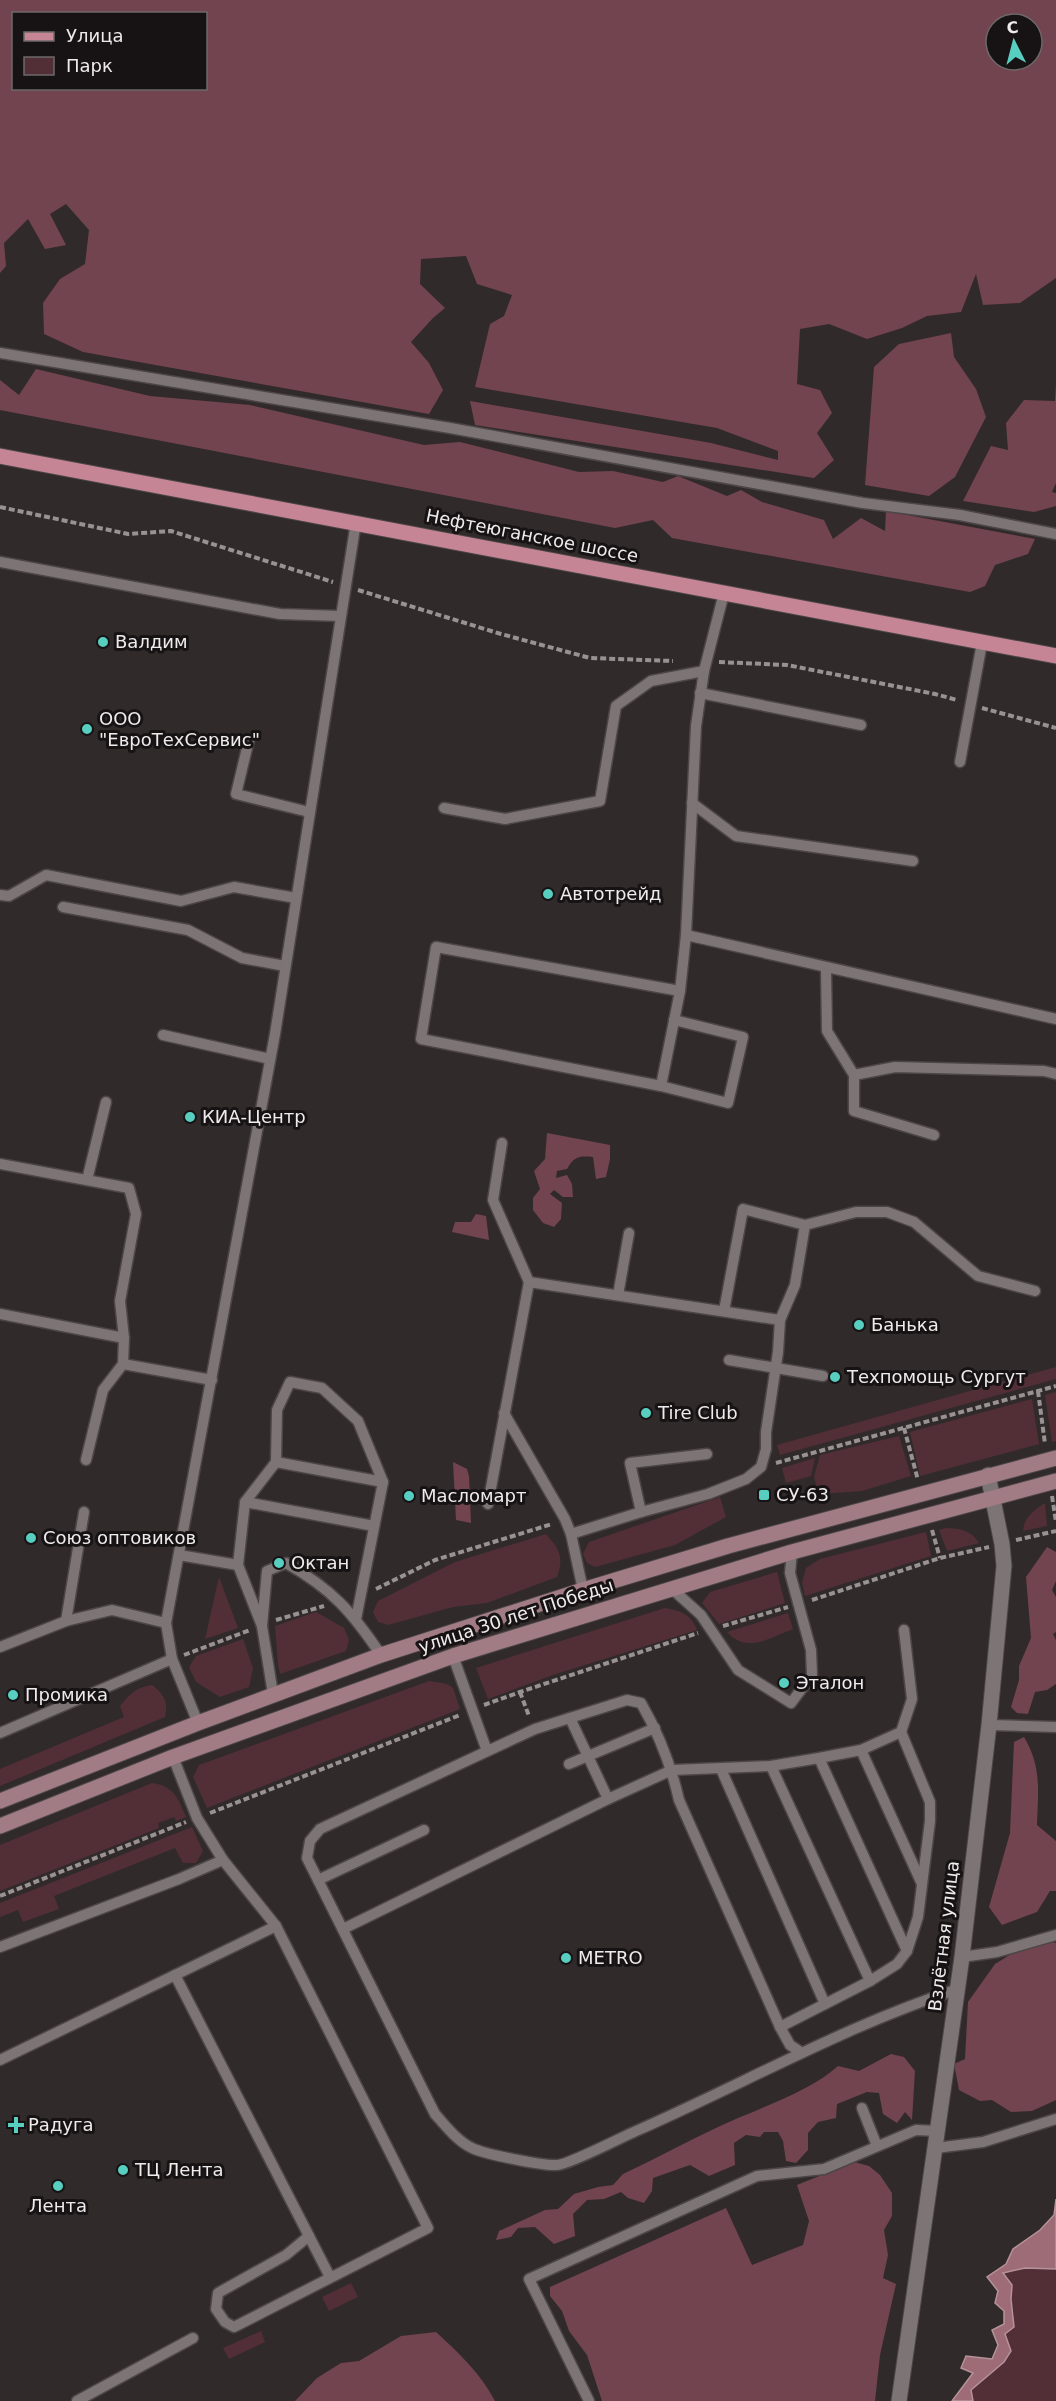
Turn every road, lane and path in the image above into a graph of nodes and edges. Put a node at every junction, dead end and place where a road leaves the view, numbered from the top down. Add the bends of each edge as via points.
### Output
1 (0, 353) edge
2 (0, 456) edge
3 (0, 507) edge
4 (356, 522) junction
5 (1056, 534) edge
6 (0, 562) edge
7 (345, 586) junction
8 (724, 593) junction
9 (340, 616) junction
10 (982, 643) junction
11 (1056, 656) edge
12 (706, 667) junction
13 (700, 693) junction
14 (971, 705) junction
15 (861, 725) dead end
16 (1056, 728) edge
17 (249, 740) dead end
18 (960, 762) dead end
19 (692, 803) junction
20 (444, 808) dead end
21 (309, 812) junction
22 (913, 861) dead end
23 (0, 895) edge
24 (296, 897) junction
25 (63, 907) dead end
26 (686, 935) junction
27 (285, 966) junction
28 (826, 968) junction
29 (680, 990) junction
30 (1056, 1018) edge
31 (674, 1020) junction
32 (163, 1035) dead end
33 (270, 1059) junction
34 (1056, 1074) edge
35 (855, 1075) junction
36 (661, 1086) junction
37 (106, 1102) dead end
38 (934, 1135) dead end
39 (502, 1143) dead end
40 (0, 1164) edge
41 (87, 1180) junction
42 (805, 1225) junction
43 (629, 1233) dead end
44 (529, 1282) junction
45 (1035, 1291) dead end
46 (618, 1295) junction
47 (724, 1311) junction
48 (0, 1314) edge
49 (780, 1320) junction
50 (124, 1338) junction
51 (729, 1360) dead end
52 (123, 1364) junction
53 (775, 1368) junction
54 (824, 1376) dead end
55 (212, 1380) junction
56 (504, 1413) junction
57 (707, 1454) dead end
58 (1056, 1458) edge
59 (86, 1460) dead end
60 (276, 1462) junction
61 (988, 1475) junction
62 (1056, 1481) edge
63 (383, 1482) junction
64 (994, 1497) junction
65 (245, 1502) junction
66 (488, 1504) dead end
67 (84, 1512) dead end
68 (641, 1512) junction
69 (374, 1526) junction
70 (1056, 1531) edge
71 (571, 1534) junction
72 (1002, 1544) junction
73 (792, 1552) junction
74 (179, 1555) junction
75 (238, 1565) junction
76 (671, 1588) junction
77 (583, 1590) junction
78 (799, 1604) junction
79 (356, 1619) junction
80 (66, 1621) junction
81 (166, 1623) junction
82 (262, 1626) junction
83 (712, 1629) junction
84 (904, 1630) dead end
85 (0, 1647) edge
86 (381, 1655) junction
87 (453, 1656) junction
88 (172, 1659) junction
89 (520, 1692) junction
90 (273, 1694) junction
91 (472, 1710) junction
92 (570, 1718) junction
93 (198, 1723) junction
94 (989, 1725) junction
95 (1056, 1727) edge
96 (655, 1728) junction
97 (535, 1729) junction
98 (901, 1732) junction
99 (0, 1733) edge
100 (861, 1750) junction
101 (487, 1751) junction
102 (589, 1755) junction
103 (173, 1757) junction
104 (819, 1758) junction
105 (569, 1764) dead end
106 (771, 1766) junction
107 (721, 1769) junction
108 (672, 1770) junction
109 (609, 1799) junction
110 (0, 1801) edge
111 (197, 1818) junction
112 (0, 1826) edge
113 (424, 1830) dead end
114 (223, 1860) junction
115 (318, 1880) junction
116 (922, 1884) junction
117 (0, 1896) edge
118 (276, 1926) junction
119 (343, 1929) junction
120 (1056, 1935) edge
121 (0, 1947) edge
122 (907, 1951) junction
123 (962, 1957) junction
124 (175, 1975) junction
125 (870, 1981) junction
126 (958, 1989) junction
127 (825, 2004) junction
128 (780, 2027) junction
129 (802, 2054) junction
130 (0, 2060) edge
131 (862, 2108) dead end
132 (1056, 2119) edge
133 (938, 2131) junction
134 (877, 2146) junction
135 (936, 2148) junction
136 (309, 2236) junction
137 (330, 2277) junction
138 (193, 2338) dead end
139 (77, 2401) edge
140 (589, 2401) edge
141 (899, 2401) edge

1 - 5 lane
2 - 4 main road, Нефтеюганское шоссе
3 - 7 path via 128,534 171,531
4 - 7 lane
4 - 8 main road, Нефтеюганское шоссе
6 - 9 lane via 280,614
7 - 9 lane
7 - 12 path via 590,658
8 - 10 main road, Нефтеюганское шоссе
8 - 12 lane
9 - 21 lane
10 - 11 main road, Нефтеюганское шоссе
10 - 14 lane
12 - 13 lane
12 - 14 path via 787,665 935,694
12 - 20 lane via 651,681 616,706 600,801 505,819
13 - 15 lane
13 - 19 lane
14 - 16 path
14 - 18 lane
17 - 21 lane via 236,794
19 - 22 lane via 736,836
19 - 26 lane
21 - 24 lane
23 - 24 lane via 9,896 46,875 181,901 234,887
24 - 27 lane
25 - 27 lane via 188,930 242,958
26 - 28 lane
26 - 29 lane
27 - 33 lane
28 - 30 lane
28 - 35 lane via 827,1030
29 - 31 lane
29 - 36 lane via 436,947 421,1039
31 - 36 lane
31 - 36 lane via 743,1037 728,1103
32 - 33 lane
33 - 55 lane
34 - 35 lane via 895,1067
35 - 38 lane via 854,1111
37 - 41 lane
39 - 44 lane via 493,1200
40 - 41 lane
41 - 50 lane via 129,1188 136,1214 120,1301
42 - 45 lane via 856,1212 887,1212 914,1222 978,1276
42 - 47 lane via 743,1209
42 - 49 lane via 795,1285
43 - 46 lane
44 - 46 lane
44 - 56 lane
46 - 47 lane
47 - 49 lane
48 - 50 lane
49 - 53 lane
50 - 52 lane
51 - 53 lane
52 - 55 lane
52 - 59 lane via 103,1390
53 - 54 lane
53 - 68 lane via 761,1467 746,1479 708,1494
55 - 74 lane
56 - 66 lane
56 - 71 lane
57 - 68 lane via 630,1463
58 - 61 main road, улица 30 лет Победы
60 - 63 lane
60 - 63 lane via 277,1410 290,1382 322,1388 358,1421
60 - 65 lane
61 - 64 street, Взлётная улица
61 - 77 main road, улица 30 лет Победы
62 - 64 main road, улица 30 лет Победы
63 - 69 lane
64 - 72 street, Взлётная улица
64 - 73 main road, улица 30 лет Победы
65 - 69 lane
65 - 75 lane
67 - 80 lane
68 - 71 lane
69 - 79 lane
70 - 72 path
71 - 77 lane
72 - 78 path via 940,1558
72 - 94 street, Взлётная улица via 1004,1566
73 - 76 main road, улица 30 лет Победы
73 - 78 lane via 790,1573
74 - 75 lane
74 - 81 lane
75 - 82 lane
76 - 83 lane
76 - 87 main road, улица 30 лет Победы
77 - 86 main road, улица 30 лет Победы
78 - 83 path
78 - 83 lane via 811,1650 812,1675 791,1703 738,1670
79 - 82 lane via 312,1577 286,1563 267,1571
79 - 86 lane
80 - 81 lane via 112,1610
80 - 85 lane
81 - 88 lane
82 - 90 lane
83 - 89 path
84 - 98 lane via 912,1700
86 - 90 main road, улица 30 лет Победы
87 - 91 lane
87 - 103 main road, улица 30 лет Победы
88 - 93 lane
88 - 99 lane
89 - 91 path
89 - 97 path
90 - 93 main road, улица 30 лет Победы
91 - 101 lane
91 - 111 path
92 - 96 lane via 627,1700 641,1703
92 - 97 lane
92 - 102 lane
93 - 110 main road, улица 30 лет Победы
94 - 95 lane
94 - 123 street, Взлётная улица
96 - 102 lane
96 - 108 lane
97 - 101 lane
98 - 100 lane
98 - 116 lane via 930,1802
100 - 104 lane
100 - 116 lane
101 - 115 lane via 320,1829 310,1841 308,1858
102 - 105 lane
102 - 109 lane
103 - 111 lane
103 - 112 main road, улица 30 лет Победы
104 - 106 lane
104 - 122 lane
106 - 107 lane
106 - 125 lane
107 - 108 lane
107 - 127 lane
108 - 109 lane
108 - 128 lane via 679,1800
109 - 119 lane
111 - 114 lane
111 - 117 path
113 - 115 lane
114 - 118 lane
114 - 121 lane
115 - 119 lane
116 - 122 lane via 918,1917
118 - 124 lane
118 - 137 lane via 428,2228
119 - 129 lane via 435,2114 454,2136 481,2151 558,2166
120 - 123 lane via 997,1952
122 - 125 lane via 897,1964
123 - 126 street, Взлётная улица
124 - 130 lane
124 - 136 lane
125 - 127 lane
126 - 129 lane via 926,1999
126 - 133 street, Взлётная улица
127 - 128 lane
128 - 129 lane via 790,2045
131 - 134 lane
132 - 135 lane via 983,2142
133 - 134 lane via 916,2130
133 - 135 street, Взлётная улица
134 - 140 lane via 824,2169 757,2176 529,2279
135 - 141 street, Взлётная улица
136 - 137 lane
136 - 137 lane via 286,2255 218,2293 216,2309 234,2327
138 - 139 lane

